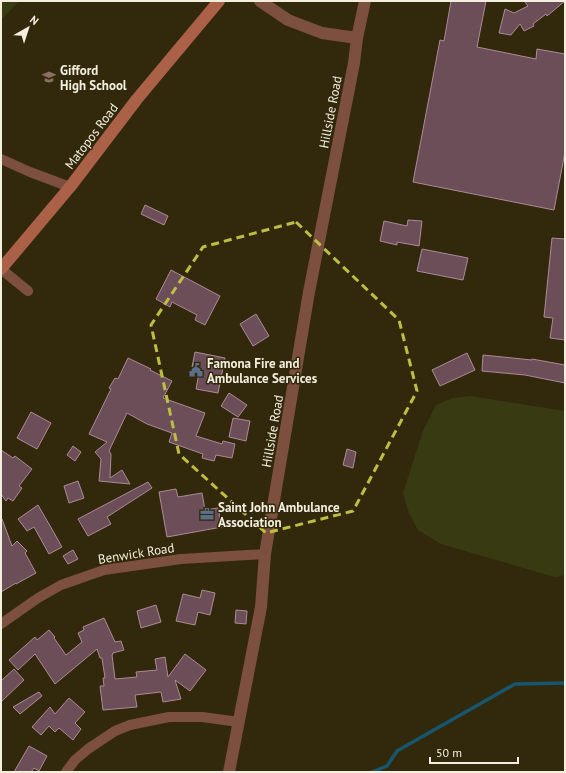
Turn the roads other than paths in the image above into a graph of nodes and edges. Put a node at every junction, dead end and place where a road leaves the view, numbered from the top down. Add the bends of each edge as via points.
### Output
1 (219, 1) edge
2 (260, 1) edge
3 (365, 1) edge
4 (357, 38) junction
5 (1, 160) edge
6 (70, 187) junction
7 (1, 269) edge
8 (28, 290) dead end
9 (265, 554) junction
10 (1, 624) edge
11 (238, 722) junction
12 (66, 772) edge
13 (228, 772) edge

1 - 6 main road, Matopos Road via 137,98
2 - 4 street via 295,23 322,33
3 - 4 street, Hillside Road
4 - 9 street, Hillside Road via 309,292
5 - 6 street
6 - 7 main road, Matopos Road
7 - 8 street
9 - 10 street, Benwick Road via 181,559 104,570 60,585
9 - 11 street, Hillside Road via 261,607
11 - 12 street via 169,716 130,725 115,731 94,745 74,760
11 - 13 street, Hillside Road

